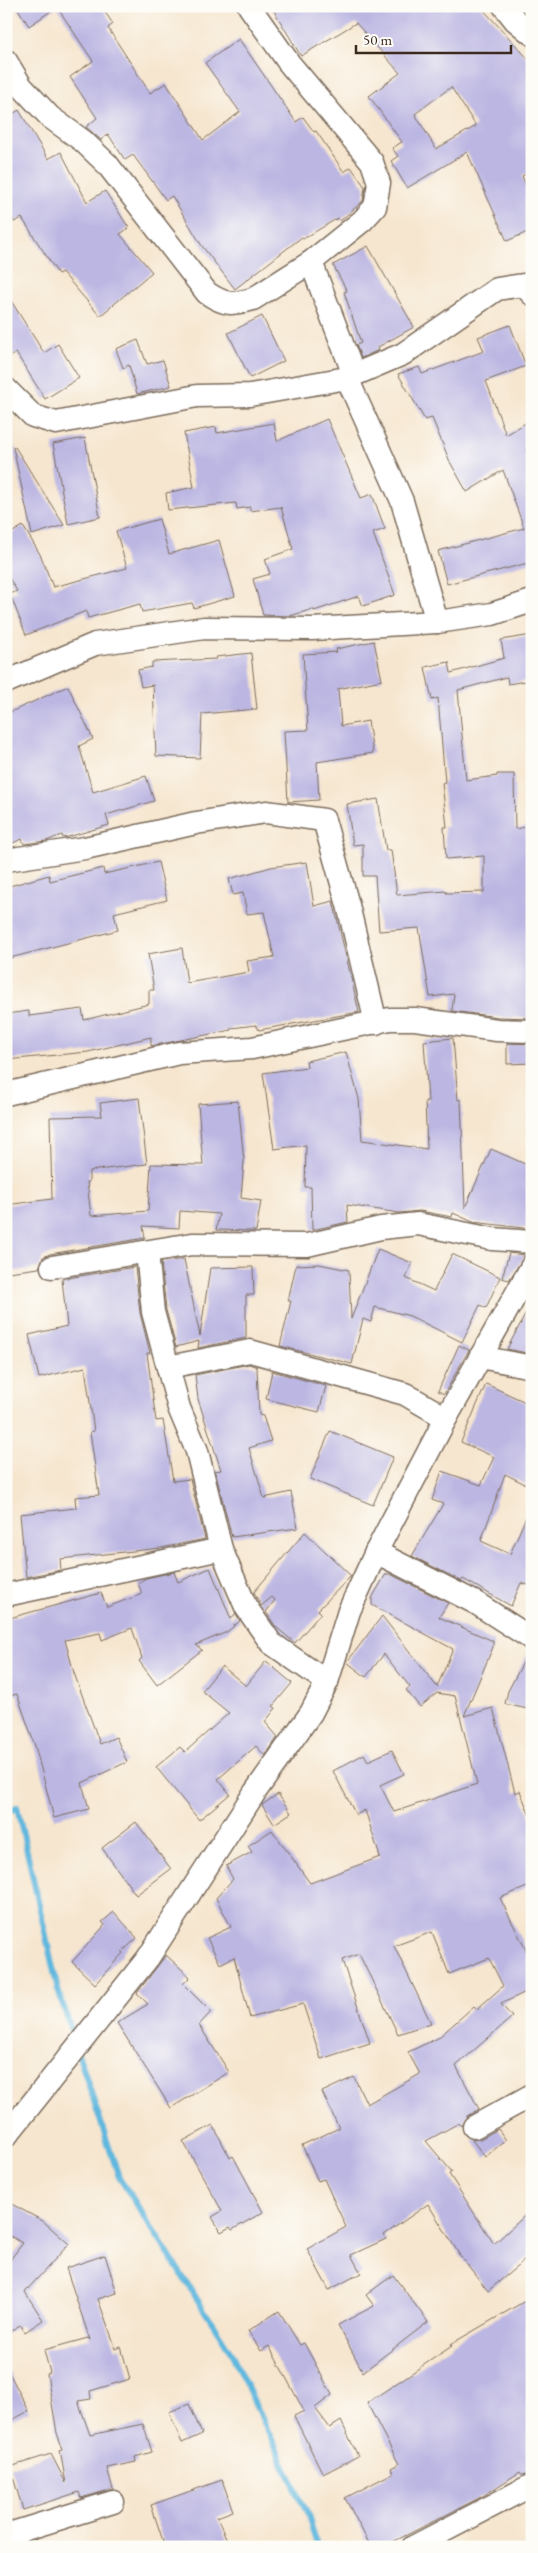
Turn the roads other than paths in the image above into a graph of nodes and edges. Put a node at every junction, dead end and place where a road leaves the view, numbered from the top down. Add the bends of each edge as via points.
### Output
1 (249, 6) edge
2 (504, 6) edge
3 (532, 34) edge
4 (6, 61) edge
5 (311, 262) junction
6 (532, 294) edge
7 (351, 377) junction
8 (6, 389) edge
9 (532, 601) edge
10 (437, 622) junction
11 (6, 682) edge
12 (6, 860) edge
13 (376, 1024) junction
14 (532, 1031) edge
15 (6, 1094) edge
16 (532, 1242) edge
17 (147, 1252) junction
18 (532, 1266) edge
19 (52, 1267) dead end
20 (480, 1357) junction
21 (168, 1367) junction
22 (532, 1367) edge
23 (446, 1418) junction
24 (221, 1549) junction
25 (376, 1552) junction
26 (6, 1595) edge
27 (532, 1639) edge
28 (327, 1682) junction
29 (532, 2095) edge
30 (474, 2127) dead end
31 (6, 2136) edge
32 (532, 2485) edge
33 (113, 2502) dead end
34 (6, 2535) edge
35 (413, 2547) edge

1 - 5 street via 289,63 372,162 377,174 379,183 375,207
2 - 3 street
4 - 5 street via 21,86 50,116 107,164 207,293 229,304 253,299
5 - 7 street
6 - 7 street via 523,285 498,289 403,354
7 - 8 street via 250,395 197,396 56,423 33,416
7 - 10 street via 402,501
9 - 10 street via 492,614
10 - 11 street via 312,629 204,628 95,644
12 - 13 street via 85,848 196,822 266,812 324,820
13 - 14 street via 390,1019 415,1020
13 - 15 street via 252,1048 179,1054
16 - 17 street via 492,1239 418,1224 382,1228 307,1245 192,1244
17 - 19 street
17 - 21 street via 153,1312
18 - 20 street
20 - 22 street
20 - 23 street
21 - 23 street via 250,1351 404,1394
21 - 24 street via 179,1408 197,1451
23 - 25 street
24 - 26 street
24 - 28 street via 246,1607 271,1643
25 - 27 street via 476,1603
25 - 28 street via 349,1611
28 - 31 street via 306,1721 255,1792 148,1958
29 - 30 street
32 - 35 street
33 - 34 street

